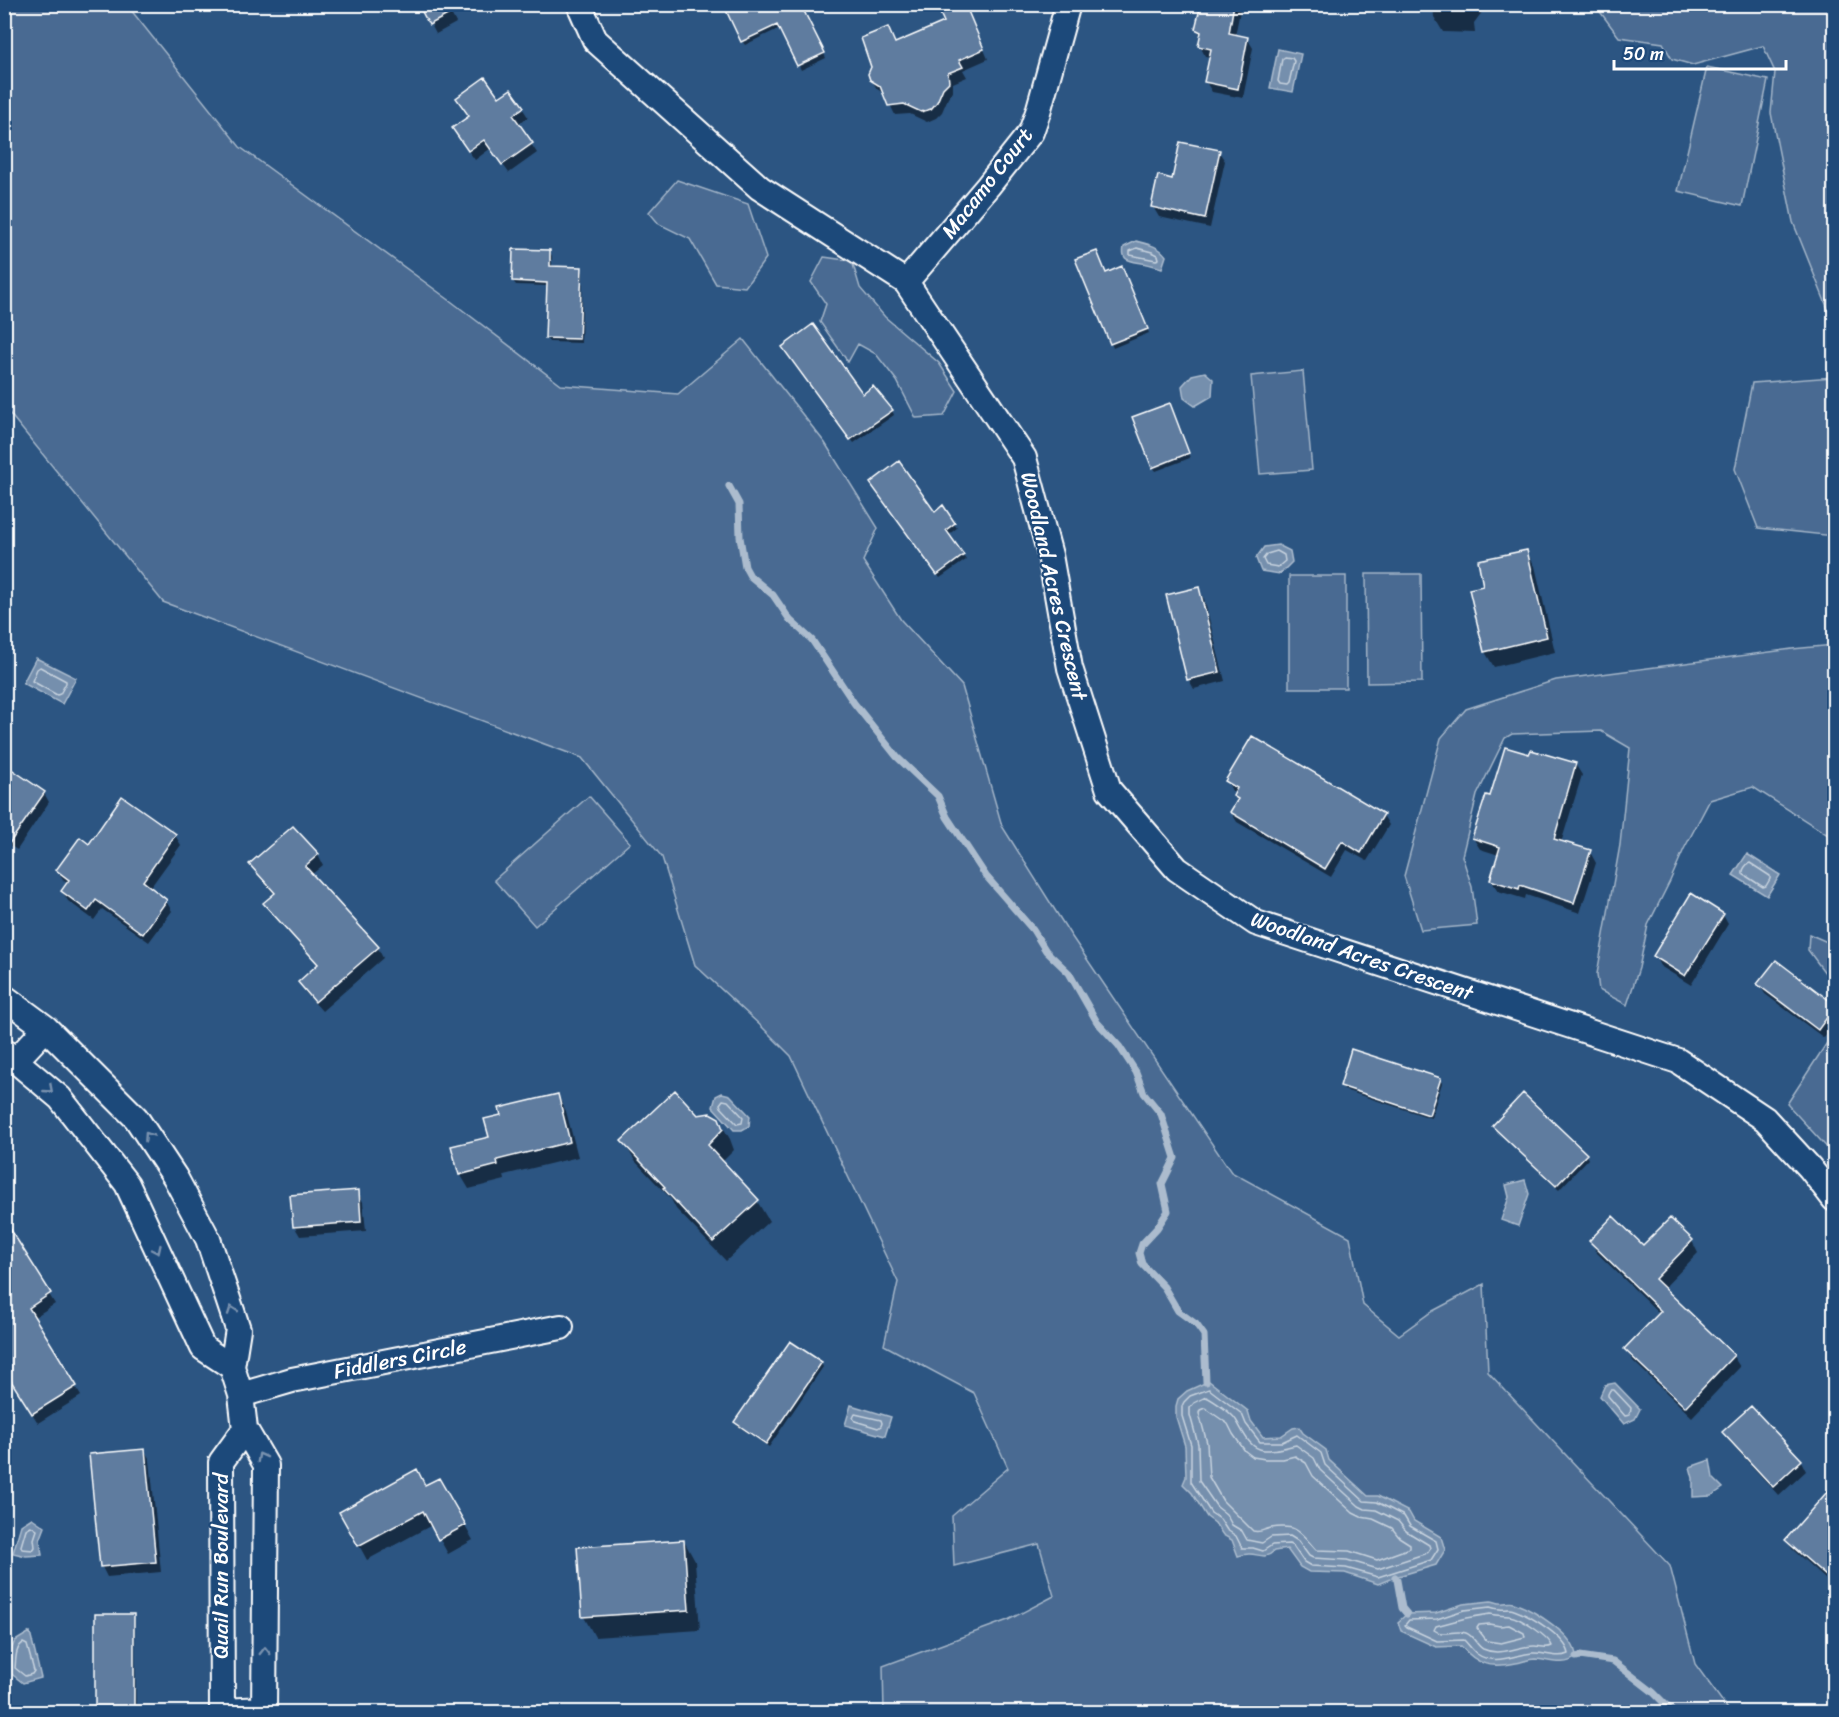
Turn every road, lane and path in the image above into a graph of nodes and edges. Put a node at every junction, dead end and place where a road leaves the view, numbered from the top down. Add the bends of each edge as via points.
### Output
1 (579, 4) edge
2 (1068, 4) edge
3 (906, 282) junction
4 (4, 997) edge
5 (46, 1028) junction
6 (10, 1056) edge
7 (1834, 1199) edge
8 (561, 1327) dead end
9 (232, 1367) junction
10 (241, 1395) junction
11 (245, 1429) junction
12 (264, 1711) edge
13 (222, 1712) edge

1 - 3 street, Woodland Acres Crescent via 595,40 760,188
2 - 3 street, Macamo Court via 1031,132
3 - 7 street, Woodland Acres Crescent via 1024,458 1050,555 1070,668 1108,790 1177,869 1256,923 1678,1061 1765,1119
4 - 5 street, Quail Run Boulevard
5 - 6 street
9 -> 5 street, Quail Run Boulevard via 238,1329 208,1239 175,1177 136,1118
6 -> 9 street via 60,1098 127,1184 203,1348
8 - 10 street, Fiddlers Circle via 292,1380
9 - 10 street, Quail Run Boulevard
10 - 11 street, Quail Run Boulevard
12 -> 11 street, Quail Run Boulevard via 266,1465
11 - 13 street, Quail Run Boulevard via 221,1462
12 - 13 street, Quail Run Boulevard

